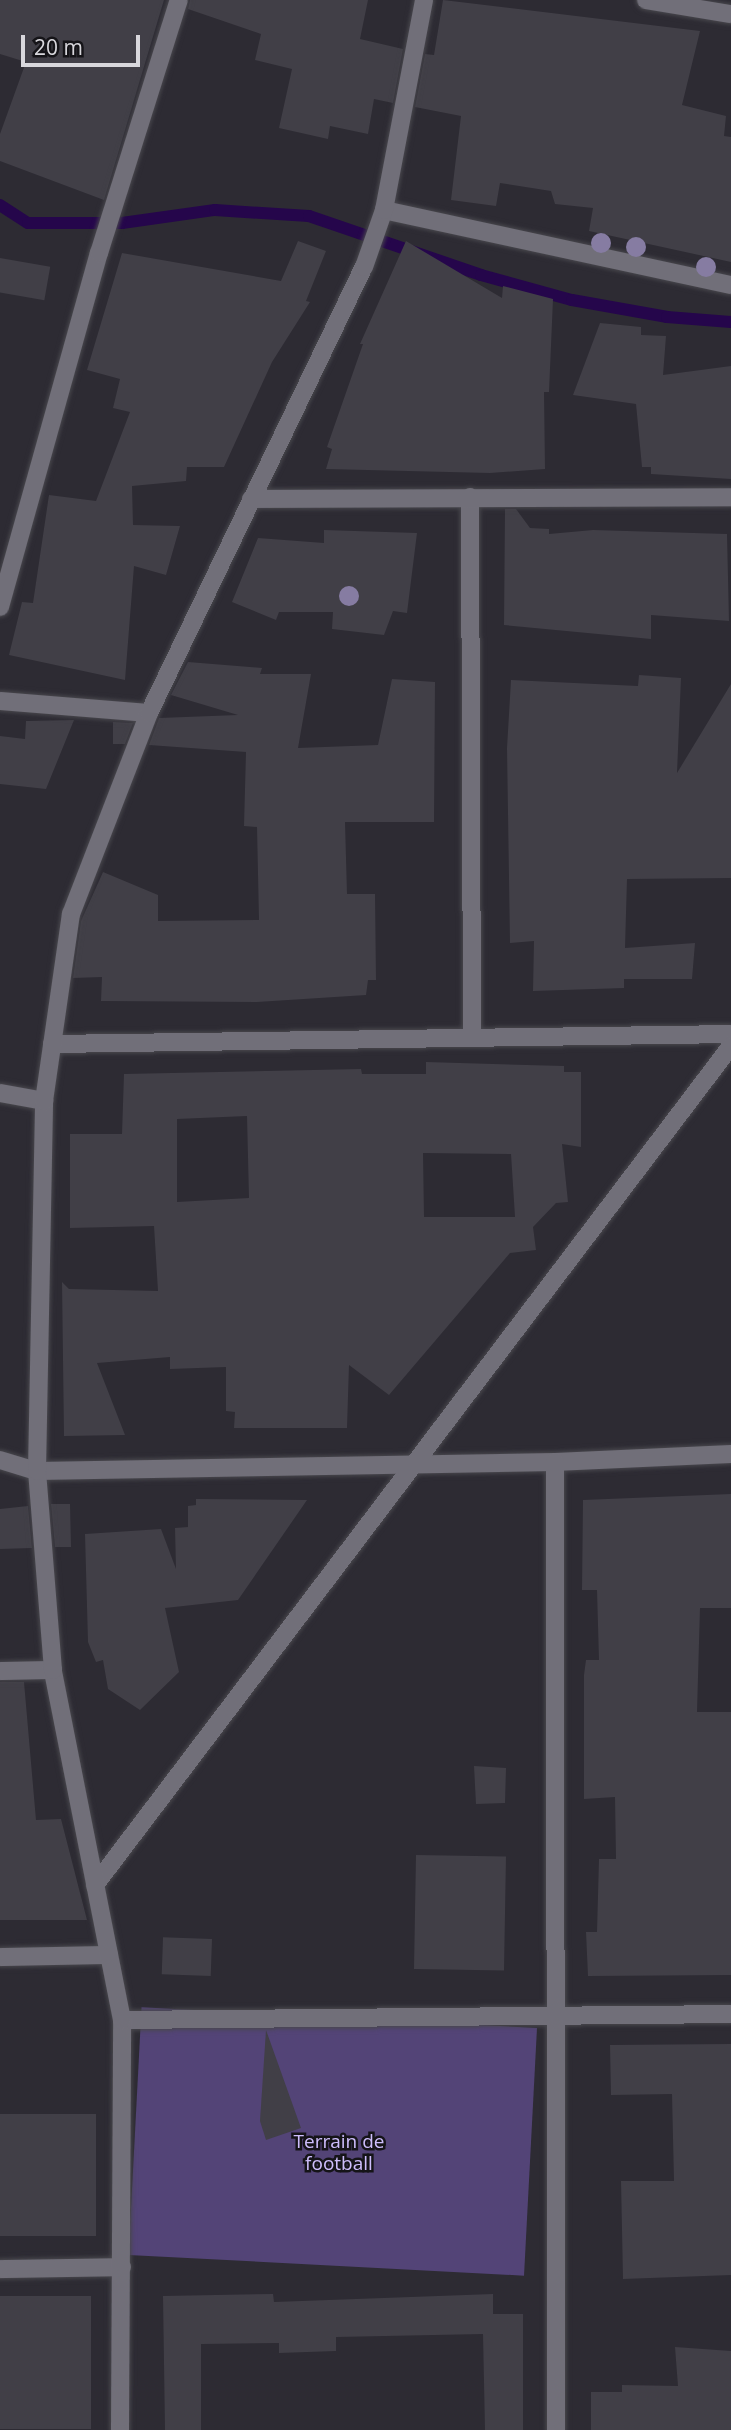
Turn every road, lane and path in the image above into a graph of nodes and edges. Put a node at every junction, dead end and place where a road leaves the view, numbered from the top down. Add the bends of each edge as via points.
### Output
1 (179, 0) edge
2 (424, 0) edge
3 (646, 0) edge
4 (731, 14) edge
5 (384, 210) junction
6 (731, 285) edge
7 (470, 496) junction
8 (731, 496) edge
9 (251, 499) junction
10 (0, 607) edge
11 (0, 701) edge
12 (149, 713) junction
13 (731, 1034) edge
14 (472, 1037) junction
15 (52, 1044) junction
16 (731, 1046) edge
17 (0, 1093) edge
18 (44, 1101) junction
19 (731, 1454) edge
20 (0, 1460) edge
21 (555, 1462) junction
22 (408, 1465) junction
23 (37, 1471) junction
24 (53, 1670) junction
25 (0, 1671) edge
26 (95, 1885) junction
27 (108, 1955) junction
28 (0, 1957) edge
29 (731, 2014) edge
30 (555, 2016) junction
31 (122, 2020) junction
32 (122, 2267) junction
33 (0, 2269) edge
34 (120, 2430) edge
35 (556, 2430) edge

1 - 10 street via 99,253
2 - 5 street
3 - 4 street
5 - 6 street
5 - 9 street via 364,267
7 - 8 street
7 - 9 street
7 - 14 street
9 - 12 street
11 - 12 street
12 - 15 street via 71,914
13 - 14 street
14 - 15 street
15 - 18 street
16 - 22 street
17 - 18 street
18 - 23 street
19 - 21 street
20 - 23 street
21 - 22 street
21 - 30 street
22 - 23 street
22 - 26 street
23 - 24 street
24 - 25 street
24 - 26 street
26 - 27 street
27 - 28 street
27 - 31 street
29 - 30 street
30 - 31 street
30 - 35 street
31 - 32 street
32 - 33 street
32 - 34 street

